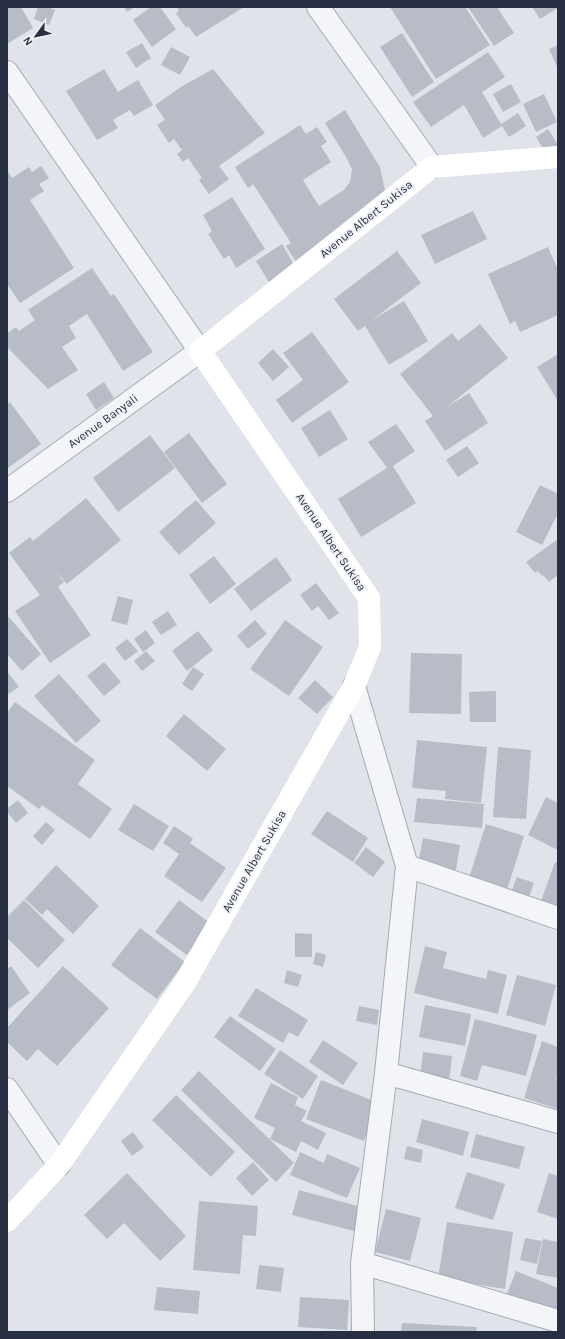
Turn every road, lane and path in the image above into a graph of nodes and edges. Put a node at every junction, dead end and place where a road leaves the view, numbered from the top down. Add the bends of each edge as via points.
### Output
1 (318, 7) edge
2 (7, 72) edge
3 (558, 158) edge
4 (432, 167) junction
5 (200, 352) junction
6 (7, 491) edge
7 (354, 686) junction
8 (407, 866) junction
9 (558, 918) edge
10 (386, 1073) junction
11 (7, 1089) edge
12 (558, 1122) edge
13 (59, 1165) junction
14 (7, 1221) edge
15 (362, 1263) junction
16 (558, 1321) edge
17 (363, 1332) edge

1 - 4 street
2 - 5 street
3 - 4 street
4 - 5 street, Avenue Albert Sukisa
5 - 6 street, Avenue Banyali
5 - 7 street, Avenue Albert Sukisa via 369,598 370,647
7 - 8 street
7 - 13 street, Avenue Albert Sukisa via 184,984
8 - 9 street
8 - 10 street
10 - 12 street
10 - 15 street
11 - 13 street
13 - 14 street, Avenue Albert Sukisa
15 - 16 street
15 - 17 street

